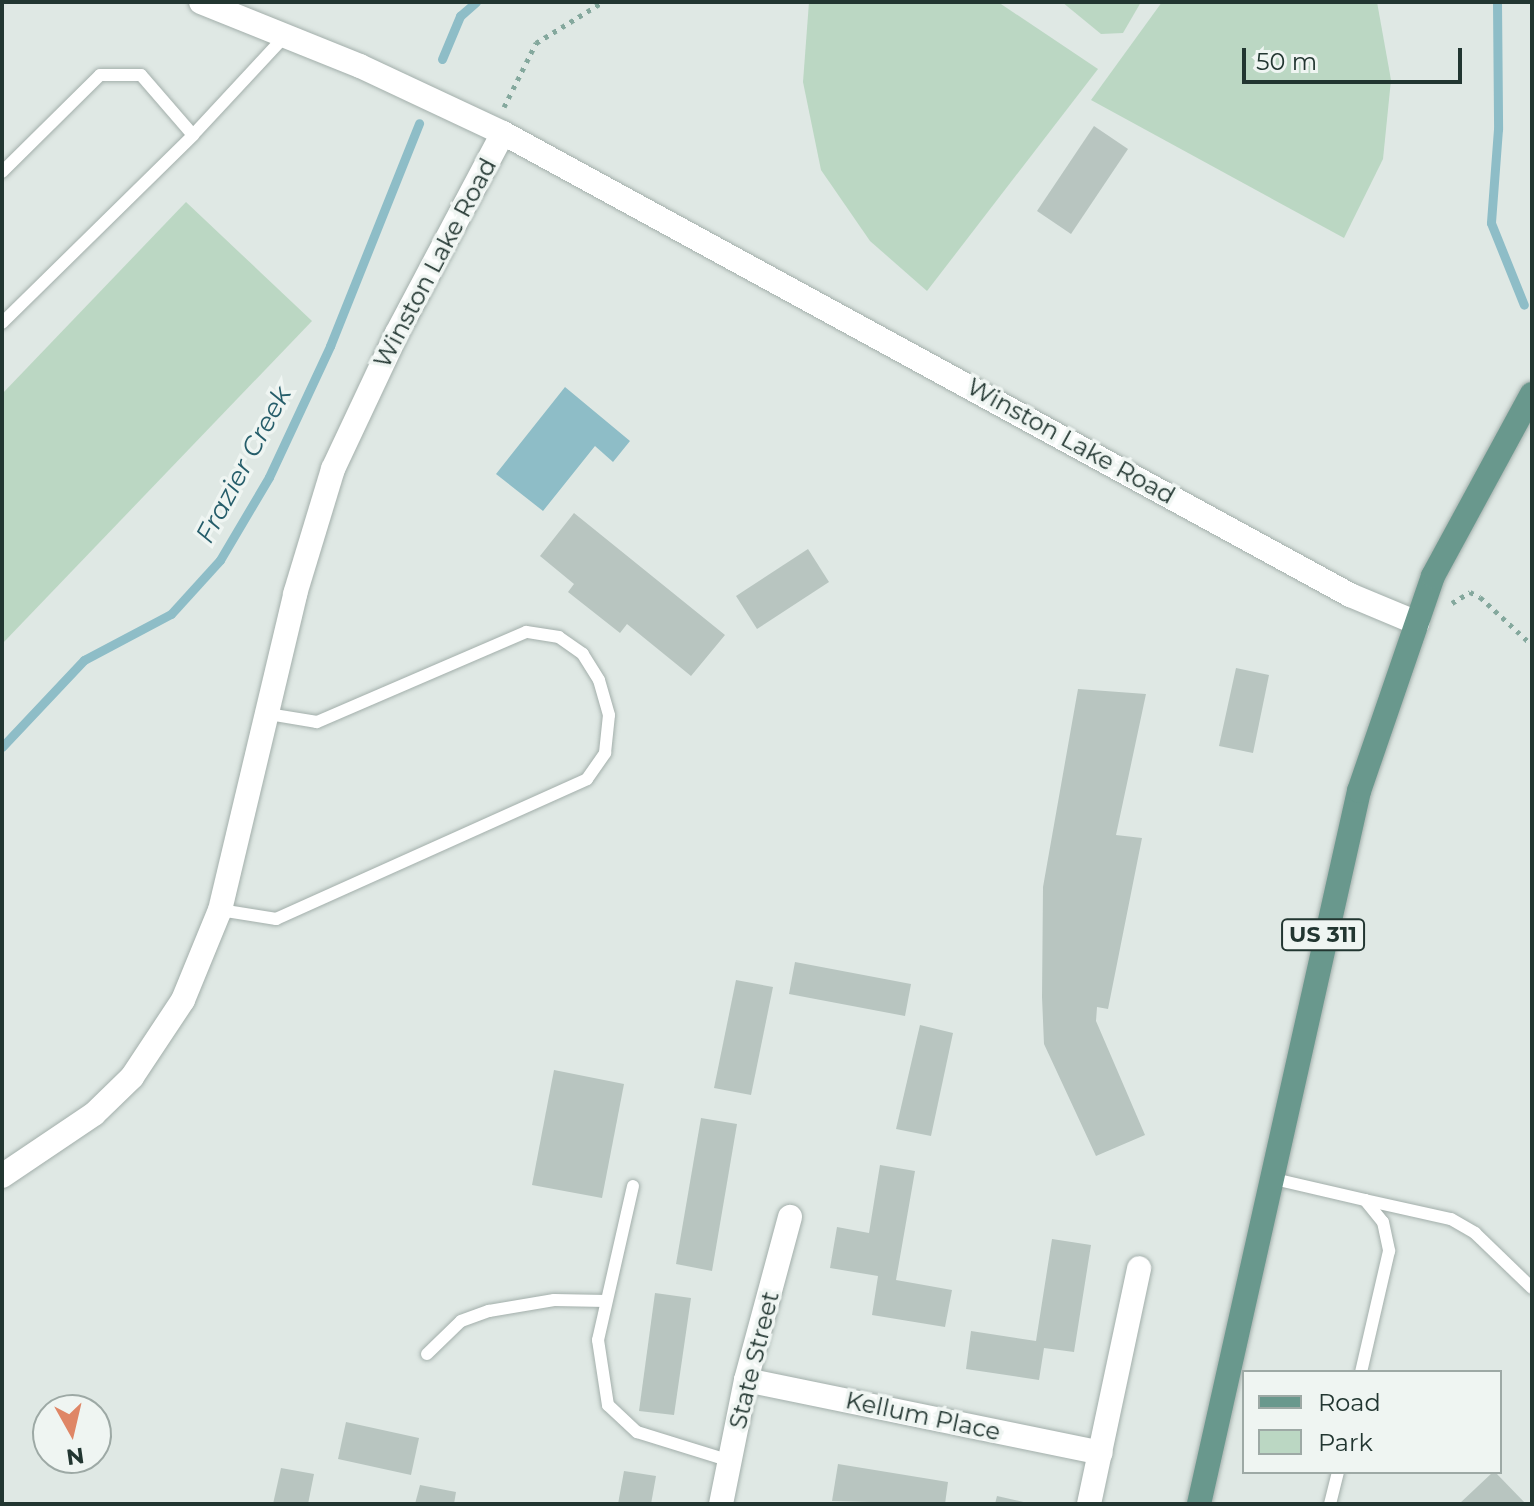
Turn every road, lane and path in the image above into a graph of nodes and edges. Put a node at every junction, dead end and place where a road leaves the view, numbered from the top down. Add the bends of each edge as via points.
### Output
1 (201, 2) edge
2 (603, 2) edge
3 (285, 36) junction
4 (503, 133) junction
5 (193, 135) junction
6 (2, 172) edge
7 (2, 323) edge
8 (1532, 394) edge
9 (1417, 623) junction
10 (1532, 645) edge
11 (268, 714) junction
12 (220, 910) junction
13 (2, 1176) edge
14 (1270, 1178) junction
15 (633, 1186) dead end
16 (1365, 1200) junction
17 (790, 1217) dead end
18 (1139, 1268) dead end
19 (1532, 1288) edge
20 (606, 1301) junction
21 (427, 1354) dead end
22 (1361, 1370) edge
23 (746, 1380) junction
24 (1101, 1453) junction
25 (730, 1461) junction
26 (1338, 1474) edge
27 (721, 1504) edge
28 (1089, 1504) edge
29 (1199, 1504) edge
30 (1330, 1504) edge

1 - 3 street
2 - 4 path via 536,43 504,104
3 - 4 street
3 - 5 lane
4 - 9 street, Winston Lake Road via 1350,595
4 - 11 street, Winston Lake Road via 397,333 333,469 309,543
5 - 6 lane via 141,75 100,75
5 - 7 lane
8 - 9 main road, US 311 via 1433,576
9 - 10 path via 1470,592 1497,607
9 - 14 main road, US 311 via 1341,856
11 - 12 street, Winston Lake Road
11 - 12 lane via 317,722 526,632 559,637 583,654 599,680 609,715 605,753 587,779 276,919
12 - 13 street, Winston Lake Road via 183,1000 132,1077 94,1114
14 - 16 lane
14 - 29 main road, US 311
15 - 20 lane
16 - 19 lane via 1451,1219 1475,1233
16 - 22 lane via 1383,1222 1389,1251
17 - 23 street, State Street
18 - 24 street
20 - 21 lane via 554,1300 489,1311 461,1321
20 - 25 lane via 598,1340 608,1405 637,1432
23 - 24 street, Kellum Place
23 - 25 street, State Street
24 - 28 street
25 - 27 street, State Street
26 - 30 lane

